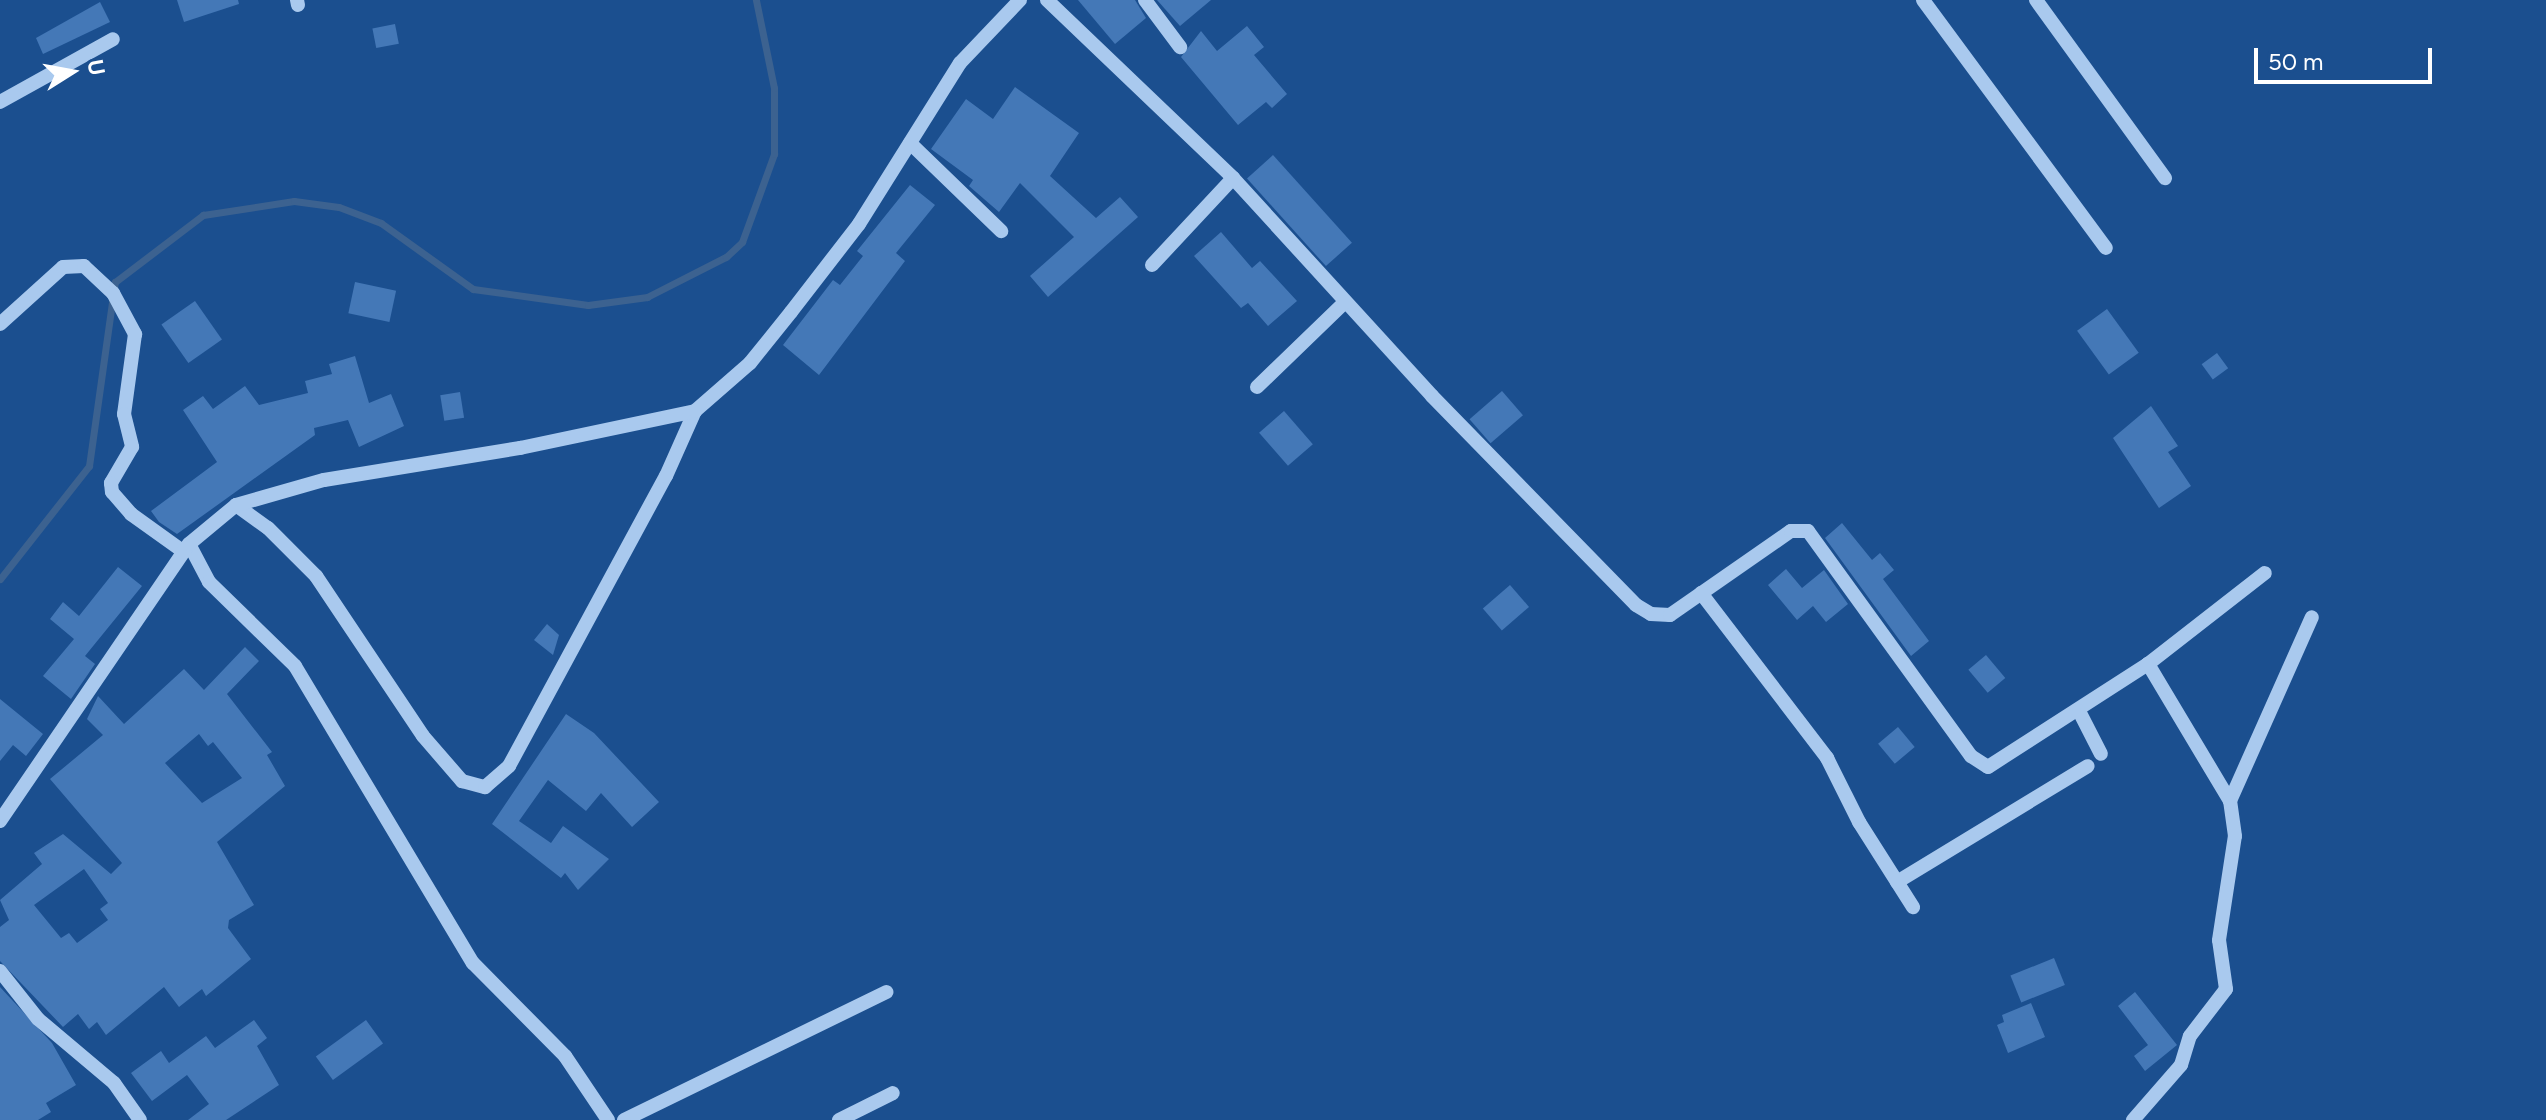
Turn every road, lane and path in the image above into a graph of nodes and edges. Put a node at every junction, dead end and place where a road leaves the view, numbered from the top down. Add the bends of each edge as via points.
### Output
1 (1020, 0) edge
2 (1047, 0) edge
3 (1145, 0) edge
4 (1923, 0) edge
5 (2036, 0) edge
6 (113, 39) dead end
7 (1180, 47) dead end
8 (0, 102) edge
9 (910, 143) junction
10 (1233, 178) junction
11 (2165, 178) dead end
12 (1001, 231) dead end
13 (2106, 248) dead end
14 (1152, 265) dead end
15 (1345, 302) junction
16 (0, 324) edge
17 (1257, 387) dead end
18 (695, 411) junction
19 (236, 505) junction
20 (186, 548) junction
21 (2265, 573) dead end
22 (1701, 593) junction
23 (2312, 617) dead end
24 (2148, 664) junction
25 (2079, 711) junction
26 (2101, 754) dead end
27 (2088, 766) dead end
28 (2230, 801) junction
29 (0, 821) edge
30 (1897, 882) junction
31 (1913, 907) dead end
32 (0, 971) edge
33 (886, 992) dead end
34 (893, 1093) dead end
35 (140, 1120) edge
36 (608, 1120) edge
37 (624, 1120) edge
38 (839, 1120) edge
39 (2133, 1120) edge

1 - 9 street via 960,63
2 - 10 street
3 - 7 street
4 - 13 street
5 - 11 street
6 - 8 street
9 - 12 street
9 - 18 street via 859,224 750,363
10 - 14 street
10 - 15 street
15 - 17 street
15 - 22 street via 1636,605 1659,617
16 - 20 street via 51,274 84,266 109,287 126,309 135,334 124,414 132,447 111,483 112,492 131,514
18 - 19 street via 520,448 324,480
18 - 19 street via 666,476 509,766 485,787 462,781 423,736 316,576 268,528
19 - 20 street
20 - 29 street
20 - 36 street via 209,582 295,666 473,963 565,1056
21 - 24 street
22 - 25 street via 1791,531 1808,531 1980,765 1997,765
22 - 30 street via 1827,758
23 - 28 street
24 - 25 street
24 - 28 street
25 - 26 street
27 - 30 street
28 - 39 street via 2235,836 2219,940 2226,989 2190,1036 2181,1065
30 - 31 street
32 - 35 street via 38,1019 114,1083
33 - 37 street
34 - 38 street

